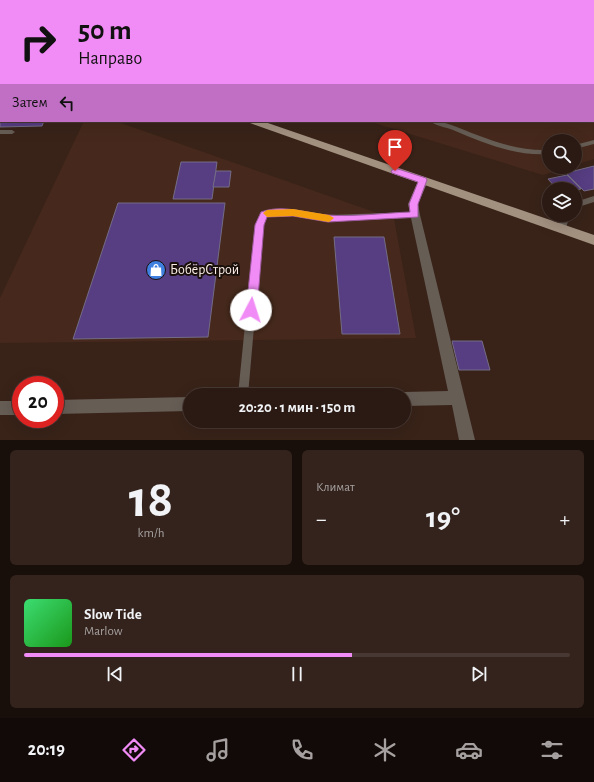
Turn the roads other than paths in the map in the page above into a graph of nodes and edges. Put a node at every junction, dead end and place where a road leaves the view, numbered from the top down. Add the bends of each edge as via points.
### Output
1 (256, 122) edge
2 (436, 122) edge
3 (0, 132) edge
4 (12, 132) dead end
5 (594, 142) edge
6 (582, 145) edge
7 (542, 152) edge
8 (423, 180) junction
9 (594, 199) edge
10 (582, 203) edge
11 (415, 215) junction
12 (564, 222) edge
13 (562, 229) junction
14 (594, 240) edge
15 (244, 388) edge
16 (457, 398) junction
17 (411, 399) edge
18 (183, 404) edge
19 (64, 407) edge
20 (0, 408) edge
21 (12, 408) edge
22 (467, 440) edge

1 - 8 main road
2 - 7 lane via 506,147
3 - 4 lane
5 - 6 lane
8 - 11 street via 413,204
8 - 13 main road
9 - 10 lane
11 - 15 lane via 328,218 293,212 271,212 264,215 259,225
11 - 16 street
12 - 13 lane
13 - 14 main road
16 - 17 street
16 - 22 street
18 - 19 street
20 - 21 street

